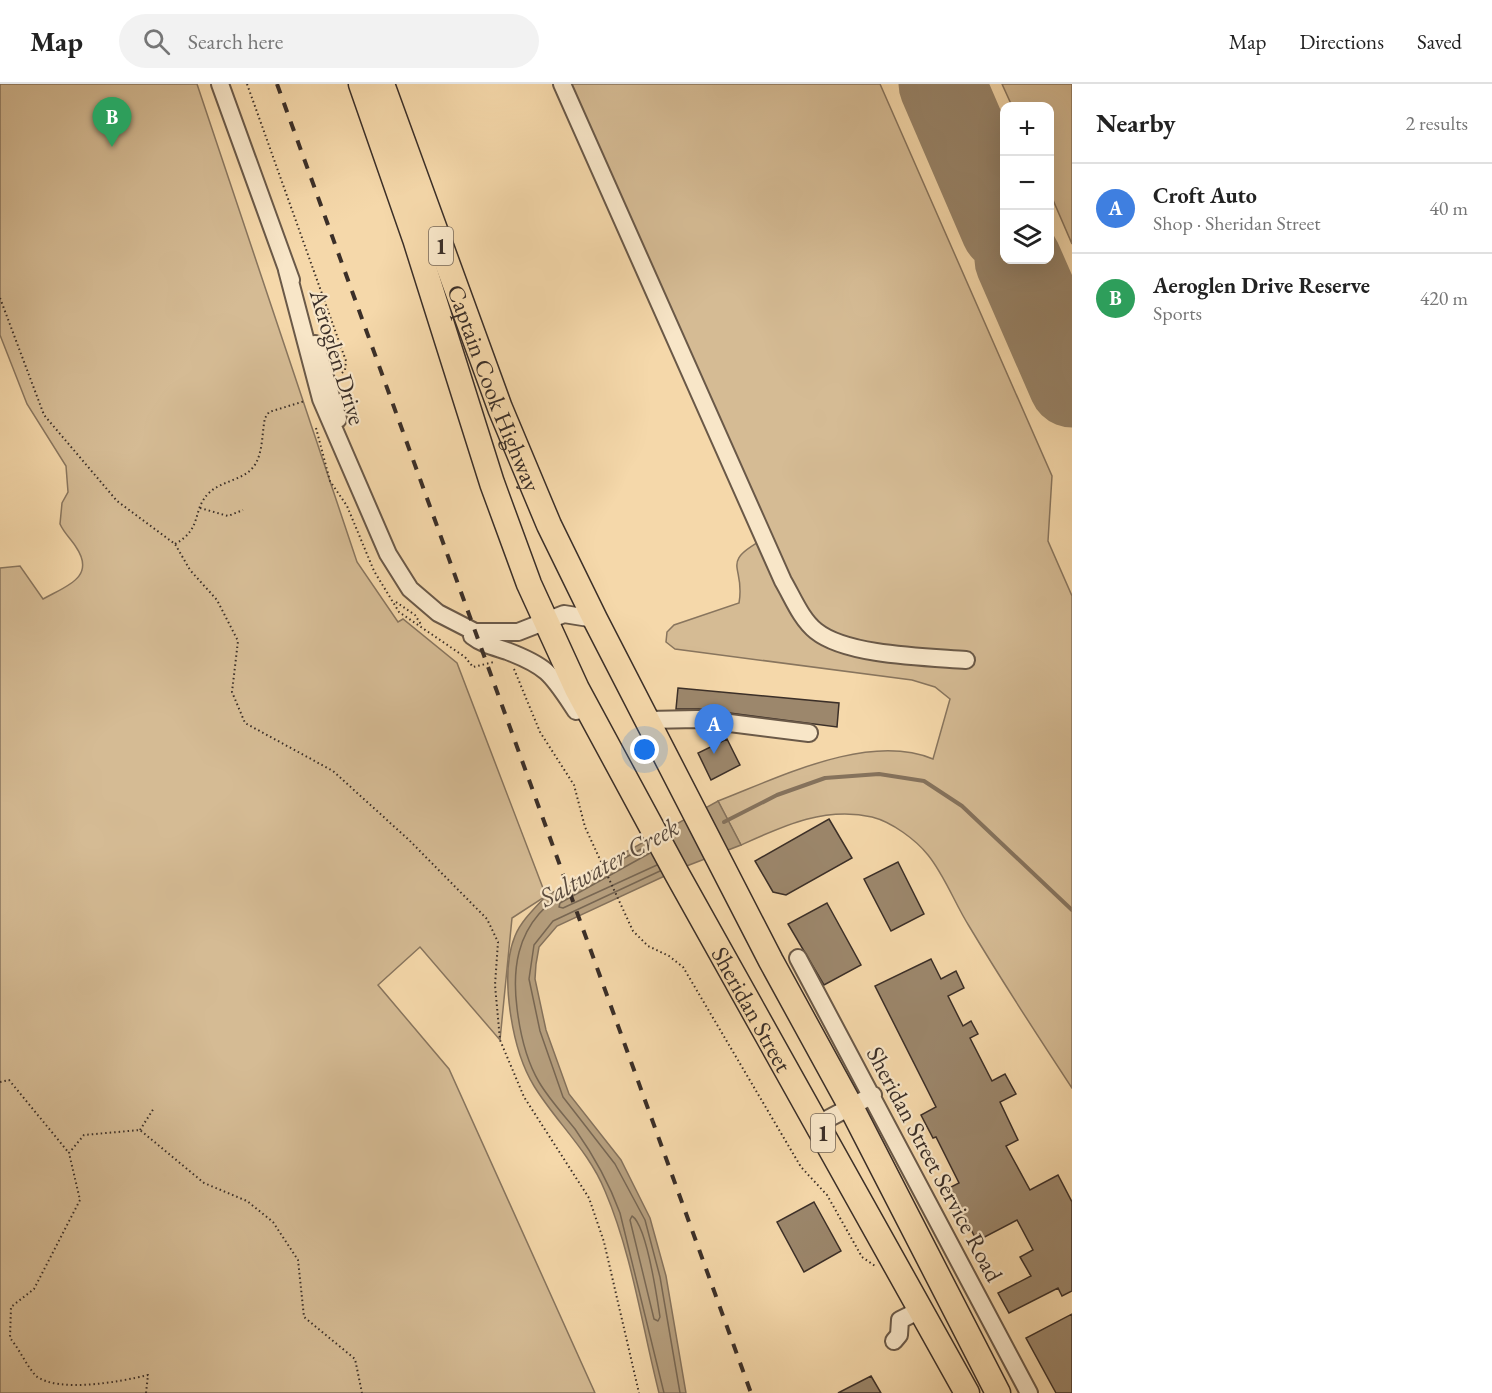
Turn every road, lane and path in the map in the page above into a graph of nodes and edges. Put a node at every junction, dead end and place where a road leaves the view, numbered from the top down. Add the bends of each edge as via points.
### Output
1 (220, 84) edge
2 (247, 84) edge
3 (362, 84) edge
4 (382, 84) edge
5 (562, 84) edge
6 (0, 298) edge
7 (333, 377) dead end
8 (303, 394) dead end
9 (305, 401) junction
10 (308, 405) dead end
11 (313, 420) dead end
12 (200, 508) junction
13 (243, 510) dead end
14 (175, 544) junction
15 (395, 601) junction
16 (594, 619) junction
17 (546, 620) junction
18 (422, 626) junction
19 (460, 626) junction
20 (966, 660) dead end
21 (503, 661) dead end
22 (508, 664) dead end
23 (647, 720) junction
24 (809, 733) dead end
25 (607, 747) junction
26 (798, 958) dead end
27 (0, 1082) edge
28 (873, 1095) junction
29 (851, 1107) junction
30 (154, 1108) dead end
31 (818, 1124) junction
32 (140, 1130) junction
33 (69, 1153) junction
34 (882, 1270) dead end
35 (922, 1310) junction
36 (894, 1341) dead end
37 (146, 1393) edge
38 (363, 1393) edge
39 (639, 1393) edge
40 (967, 1393) edge
41 (998, 1393) edge
42 (1029, 1393) edge

1 - 19 street, Aeroglen Drive via 333,396 346,458 398,572 421,599
2 - 7 path via 346,361 345,370
3 - 17 highway, Captain Cook Highway / 1 via 492,483
4 - 16 highway, Captain Cook Highway / 1 via 507,425
5 - 20 street via 783,581 804,618 837,644
6 - 14 path via 44,415 117,501
8 - 9 path
9 - 10 path
9 - 12 path via 269,412 256,464 249,472 208,493
11 - 15 path via 330,481 347,506 374,571
12 - 13 path via 228,516
12 - 14 path via 193,528
14 - 39 path via 190,570 217,600 238,641 232,692 245,723 333,771 487,919 498,942 495,985 500,1040 524,1097 589,1198 604,1242
15 - 18 path via 415,615
15 - 18 path via 399,612
16 - 17 street, Aeroglen Drive via 573,614
16 - 23 highway, Sheridan Street / 1
17 - 19 street, Aeroglen Drive via 511,634 476,632
17 - 25 highway, Sheridan Street / 1
18 - 21 path via 473,667
19 - 25 street, Aeroglen Drive via 478,642 521,656 546,670
22 - 34 path via 515,669 540,732 574,785 585,827 633,931 643,942 683,967 801,1167 827,1195 862,1257
23 - 24 street via 698,719
23 - 29 highway, Sheridan Street / 1
25 - 31 highway, Sheridan Street / 1
26 - 28 street, Sheridan Street Service Road
27 - 33 path via 9,1080
28 - 29 street
28 - 42 street, Sheridan Street Service Road
29 - 31 street
29 - 41 highway, Sheridan Street / 1
30 - 32 path
31 - 35 highway, Sheridan Street / 1
32 - 33 path via 84,1136
32 - 38 path via 204,1183 247,1200 273,1222 298,1260 303,1317 355,1359
33 - 37 path via 80,1200 34,1289 12,1307 10,1338 37,1377 61,1389 108,1385 148,1375
35 - 36 street via 900,1320 899,1338
35 - 40 highway, Sheridan Street / 1

